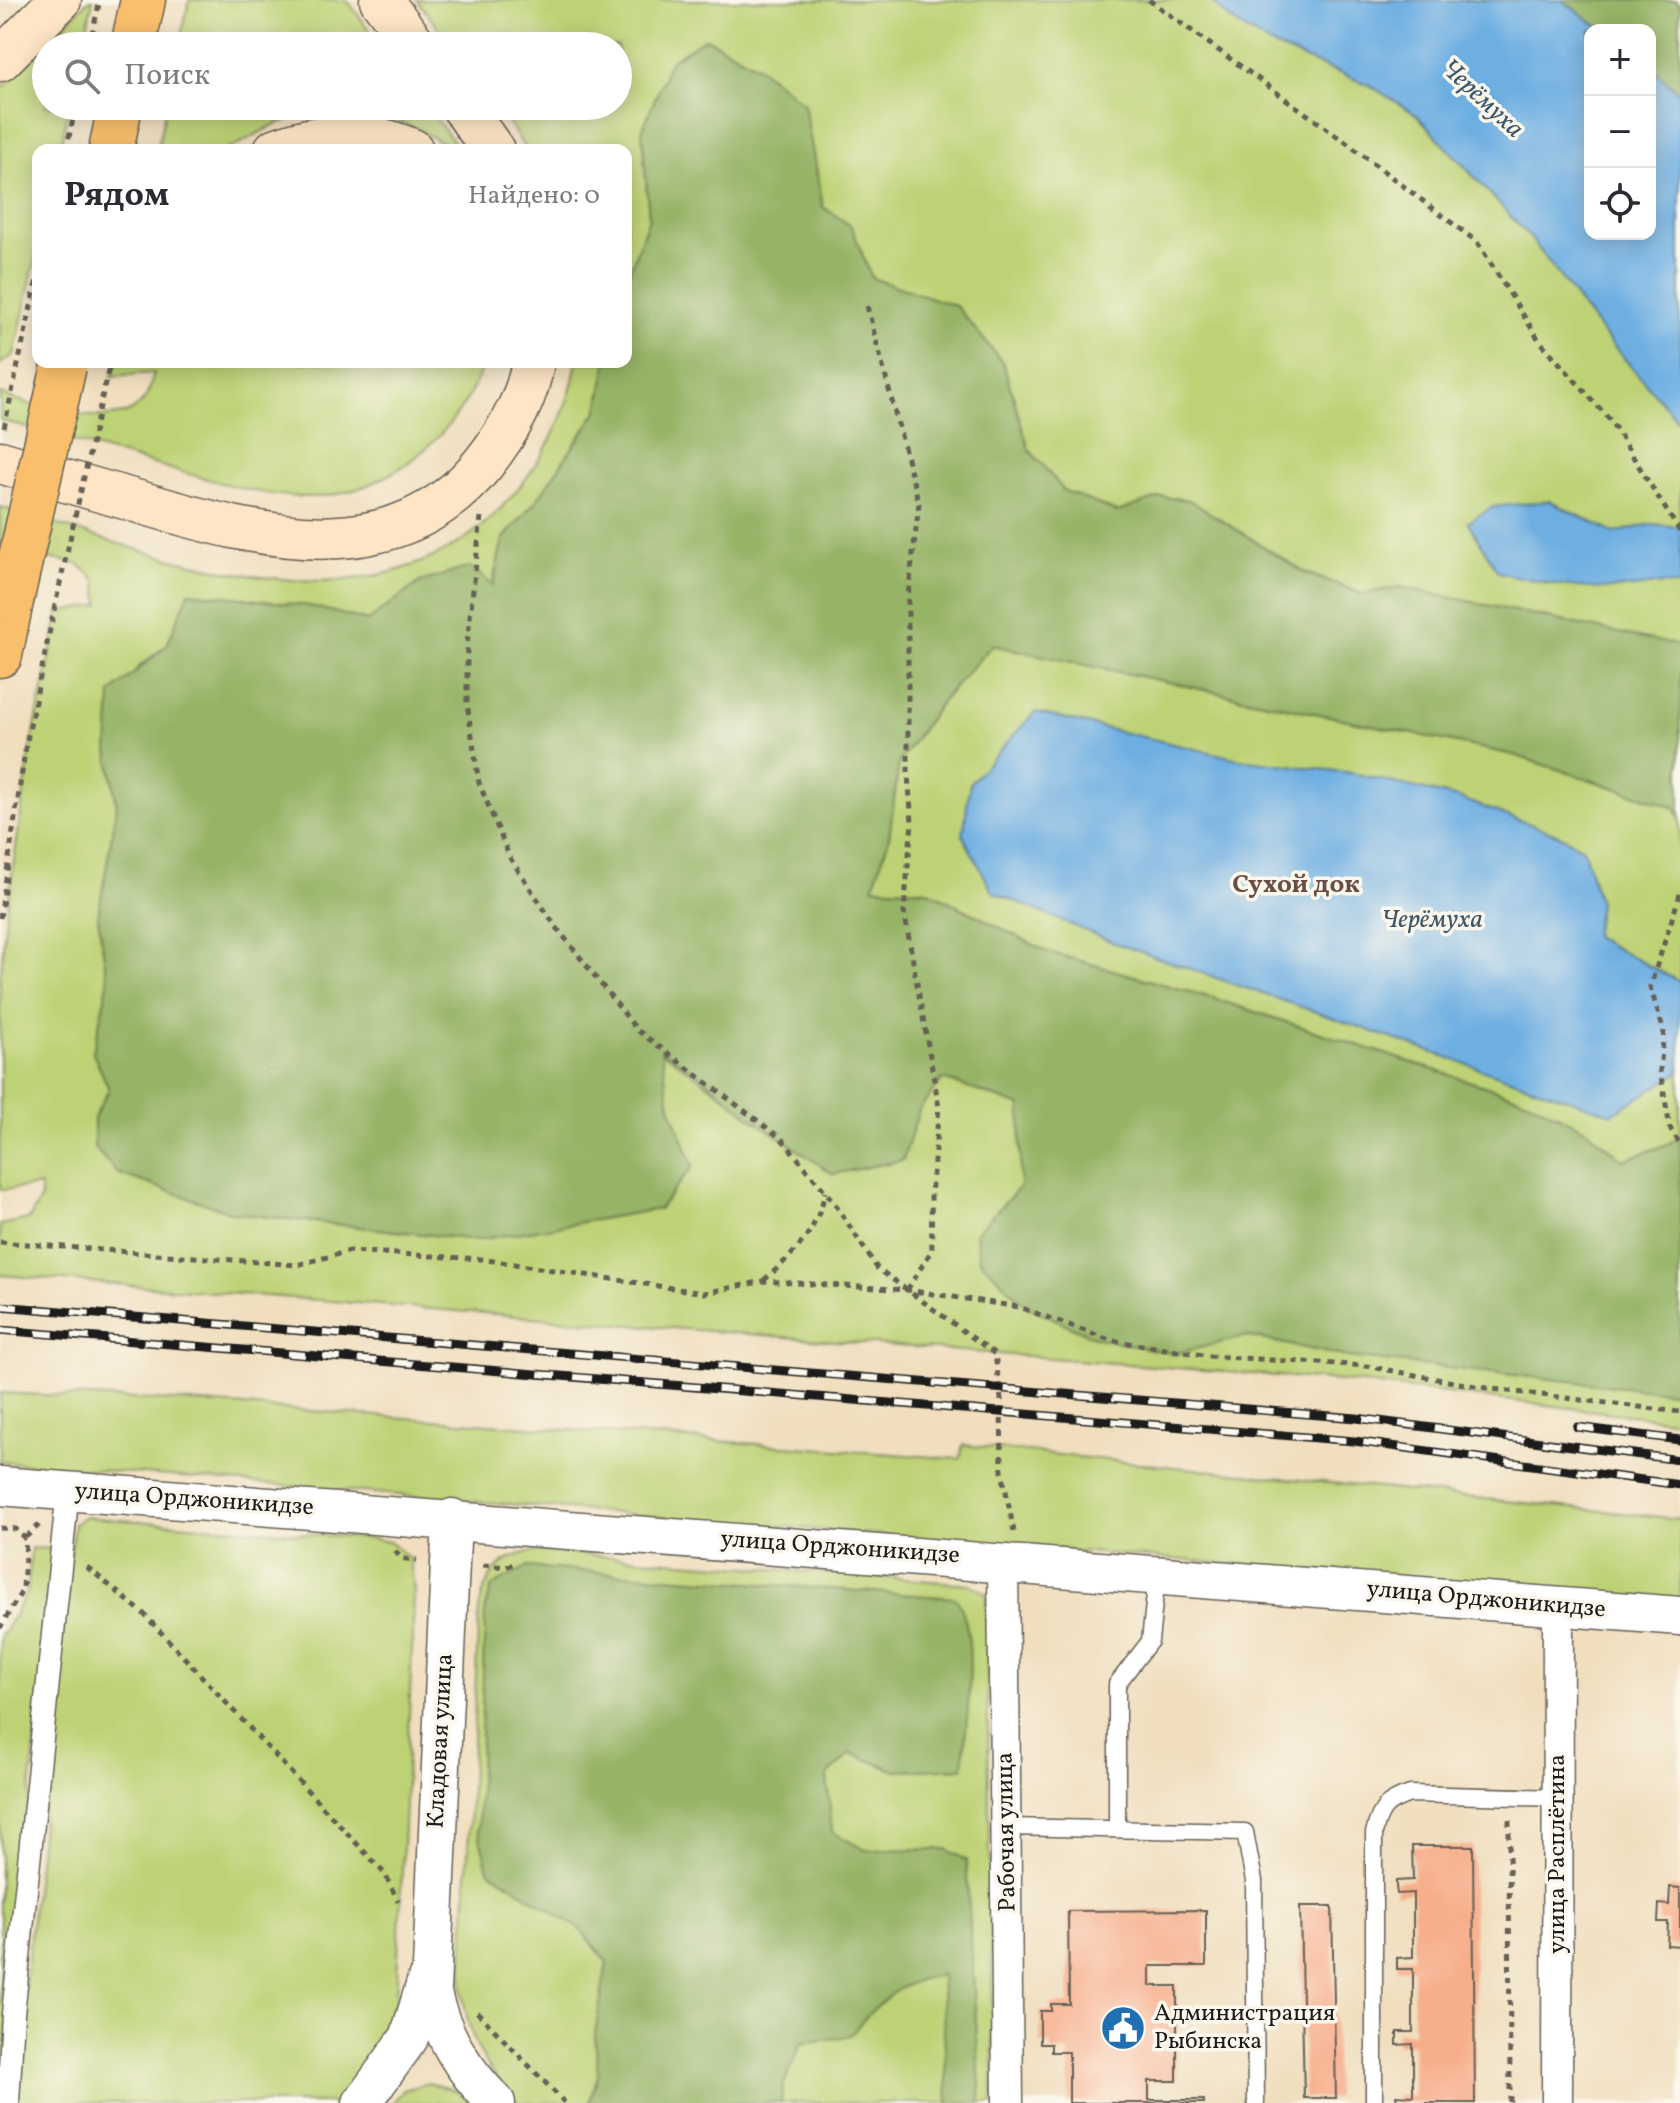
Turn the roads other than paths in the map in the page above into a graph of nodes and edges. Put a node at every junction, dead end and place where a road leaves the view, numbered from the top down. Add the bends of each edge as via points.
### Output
1 (60, 0) edge
2 (143, 0) edge
3 (381, 0) edge
4 (136, 32) edge
5 (405, 32) edge
6 (0, 60) edge
7 (117, 120) edge
8 (472, 120) edge
9 (112, 144) edge
10 (296, 144) edge
11 (394, 144) edge
12 (489, 144) edge
13 (64, 368) edge
14 (532, 368) edge
15 (2, 446) edge
16 (0, 655) edge
17 (0, 1486) edge
18 (68, 1491) junction
19 (452, 1518) junction
20 (1010, 1562) junction
21 (1157, 1573) junction
22 (1558, 1606) junction
23 (1680, 1616) edge
24 (1558, 1798) junction
25 (1007, 1827) junction
26 (1117, 1828) junction
27 (430, 1964) junction
28 (490, 2097) edge
29 (366, 2098) edge
30 (8, 2103) edge
31 (1008, 2103) edge
32 (1256, 2103) edge
33 (1374, 2103) edge
34 (1557, 2103) edge

1 - 6 main road
2 - 4 main road
3 - 5 main road
7 - 9 main road
8 - 12 main road
10 - 11 main road via 350,134
13 - 16 main road, bridge
14 - 15 main road via 521,405 502,440 454,493 413,518 356,536 318,539 227,527
17 - 18 street, улица Орджоникидзе
18 - 19 street, улица Орджоникидзе
18 - 30 street
19 - 20 street, улица Орджоникидзе
19 - 27 street, Кладовая улица
20 - 21 street, улица Орджоникидзе
20 - 25 street, Рабочая улица
21 - 22 street, улица Орджоникидзе
21 - 26 lane via 1150,1641 1117,1684
22 - 23 street, улица Орджоникидзе
22 - 24 street, улица Расплётина
24 - 33 lane via 1410,1794 1389,1801 1379,1813 1374,1833
24 - 34 street, улица Расплётина
25 - 26 lane
25 - 31 street, Рабочая улица
26 - 32 lane via 1245,1832 1254,1881
27 - 28 street via 443,2033
27 - 29 street via 409,2038
28 - 29 street via 463,2075 428,2066 397,2073

